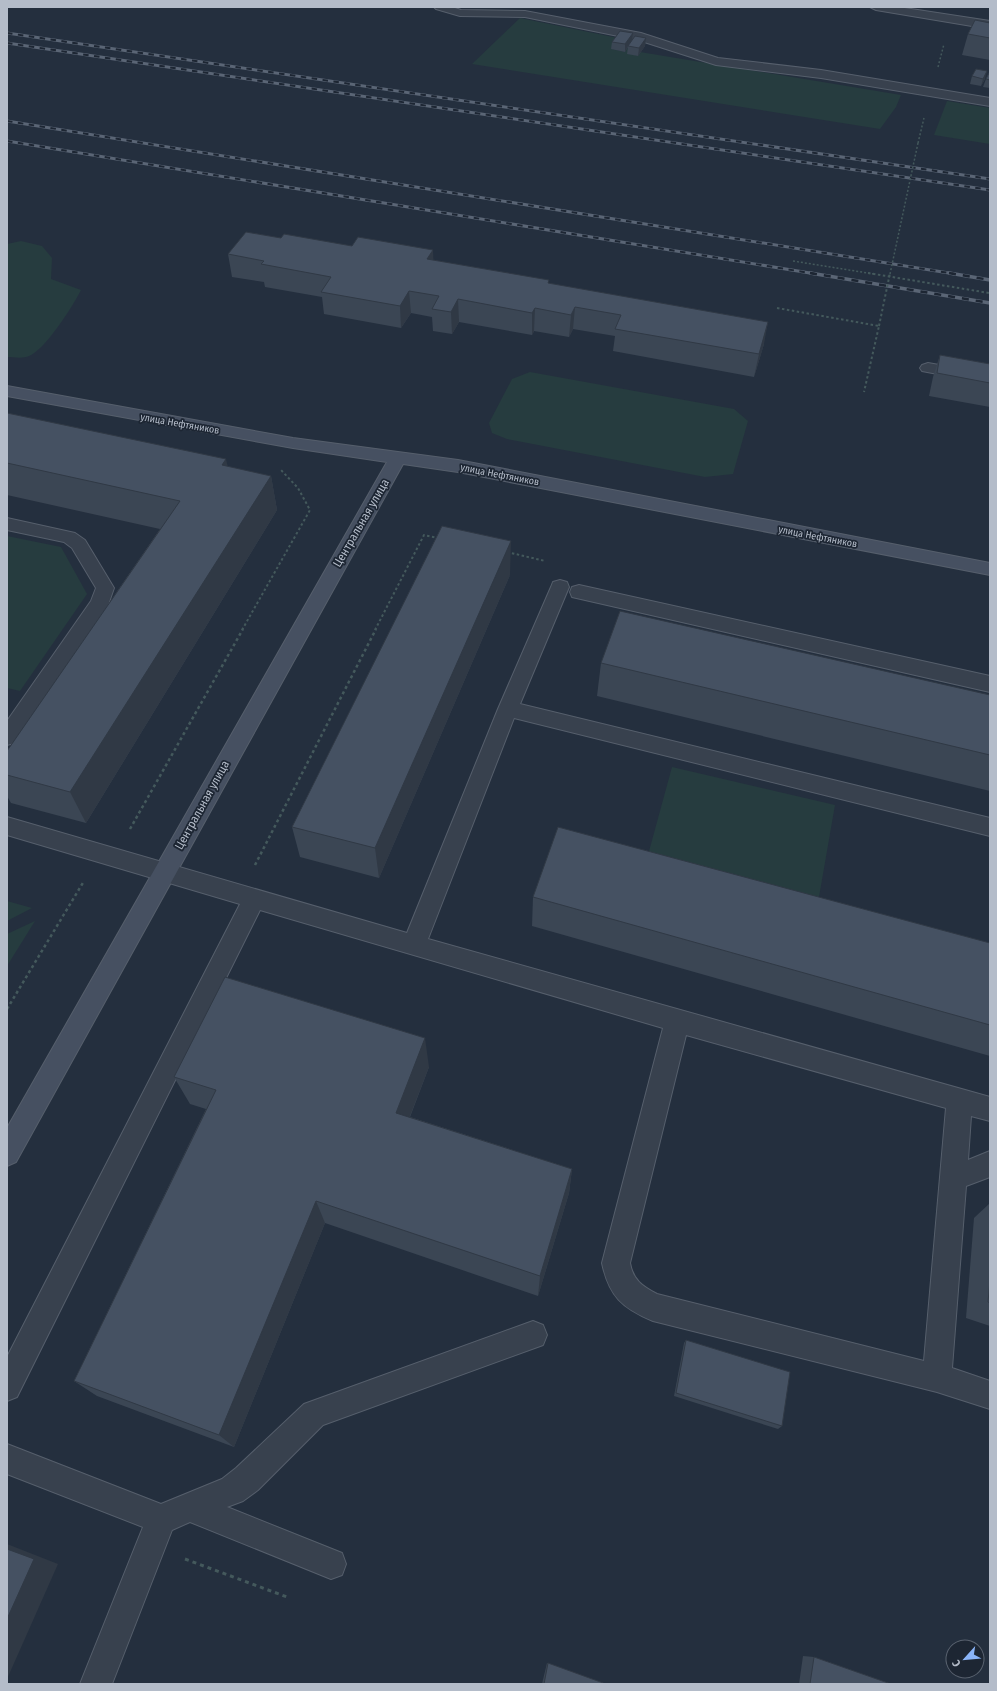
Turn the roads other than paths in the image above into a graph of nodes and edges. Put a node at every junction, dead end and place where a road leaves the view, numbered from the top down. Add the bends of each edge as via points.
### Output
1 (440, 7) edge
2 (876, 7) edge
3 (920, 7) edge
4 (897, 9) edge
5 (945, 18) junction
6 (990, 25) edge
7 (990, 102) edge
8 (928, 368) dead end
9 (990, 379) edge
10 (7, 392) edge
11 (398, 458) junction
12 (7, 524) edge
13 (990, 569) edge
14 (990, 684) edge
15 (508, 709) junction
16 (7, 737) edge
17 (7, 826) edge
18 (990, 827) edge
19 (164, 873) junction
20 (254, 899) junction
21 (414, 944) junction
22 (677, 1021) junction
23 (960, 1100) junction
24 (990, 1109) edge
25 (7, 1153) edge
26 (990, 1164) edge
27 (954, 1178) junction
28 (533, 1335) dead end
29 (937, 1378) junction
30 (7, 1387) edge
31 (990, 1395) edge
32 (7, 1458) edge
33 (190, 1507) junction
34 (161, 1519) junction
35 (330, 1564) dead end
36 (96, 1684) edge

1 - 7 street via 460,13 525,14 641,37 716,61 798,70
2 - 4 street
3 - 5 street
4 - 5 street
5 - 6 street
8 - 9 street
10 - 11 street, улица Нефтяников via 293,443
11 - 13 street, улица Нефтяников via 458,466
11 - 19 street, Центральная улица
12 - 16 street via 68,537 79,544 105,588 100,604
14 - 15 street via 570,590
15 - 18 street
15 - 21 street
17 - 19 street
19 - 20 street
19 - 25 street, Центральная улица
20 - 21 street
20 - 30 street
21 - 22 street
22 - 23 street
22 - 29 street via 616,1263 619,1281 631,1295 653,1307
23 - 24 street
23 - 27 street
26 - 27 street
27 - 29 street
28 - 33 street via 314,1414 247,1479 232,1490
29 - 31 street
32 - 34 street
33 - 34 street
33 - 35 street
34 - 36 street

